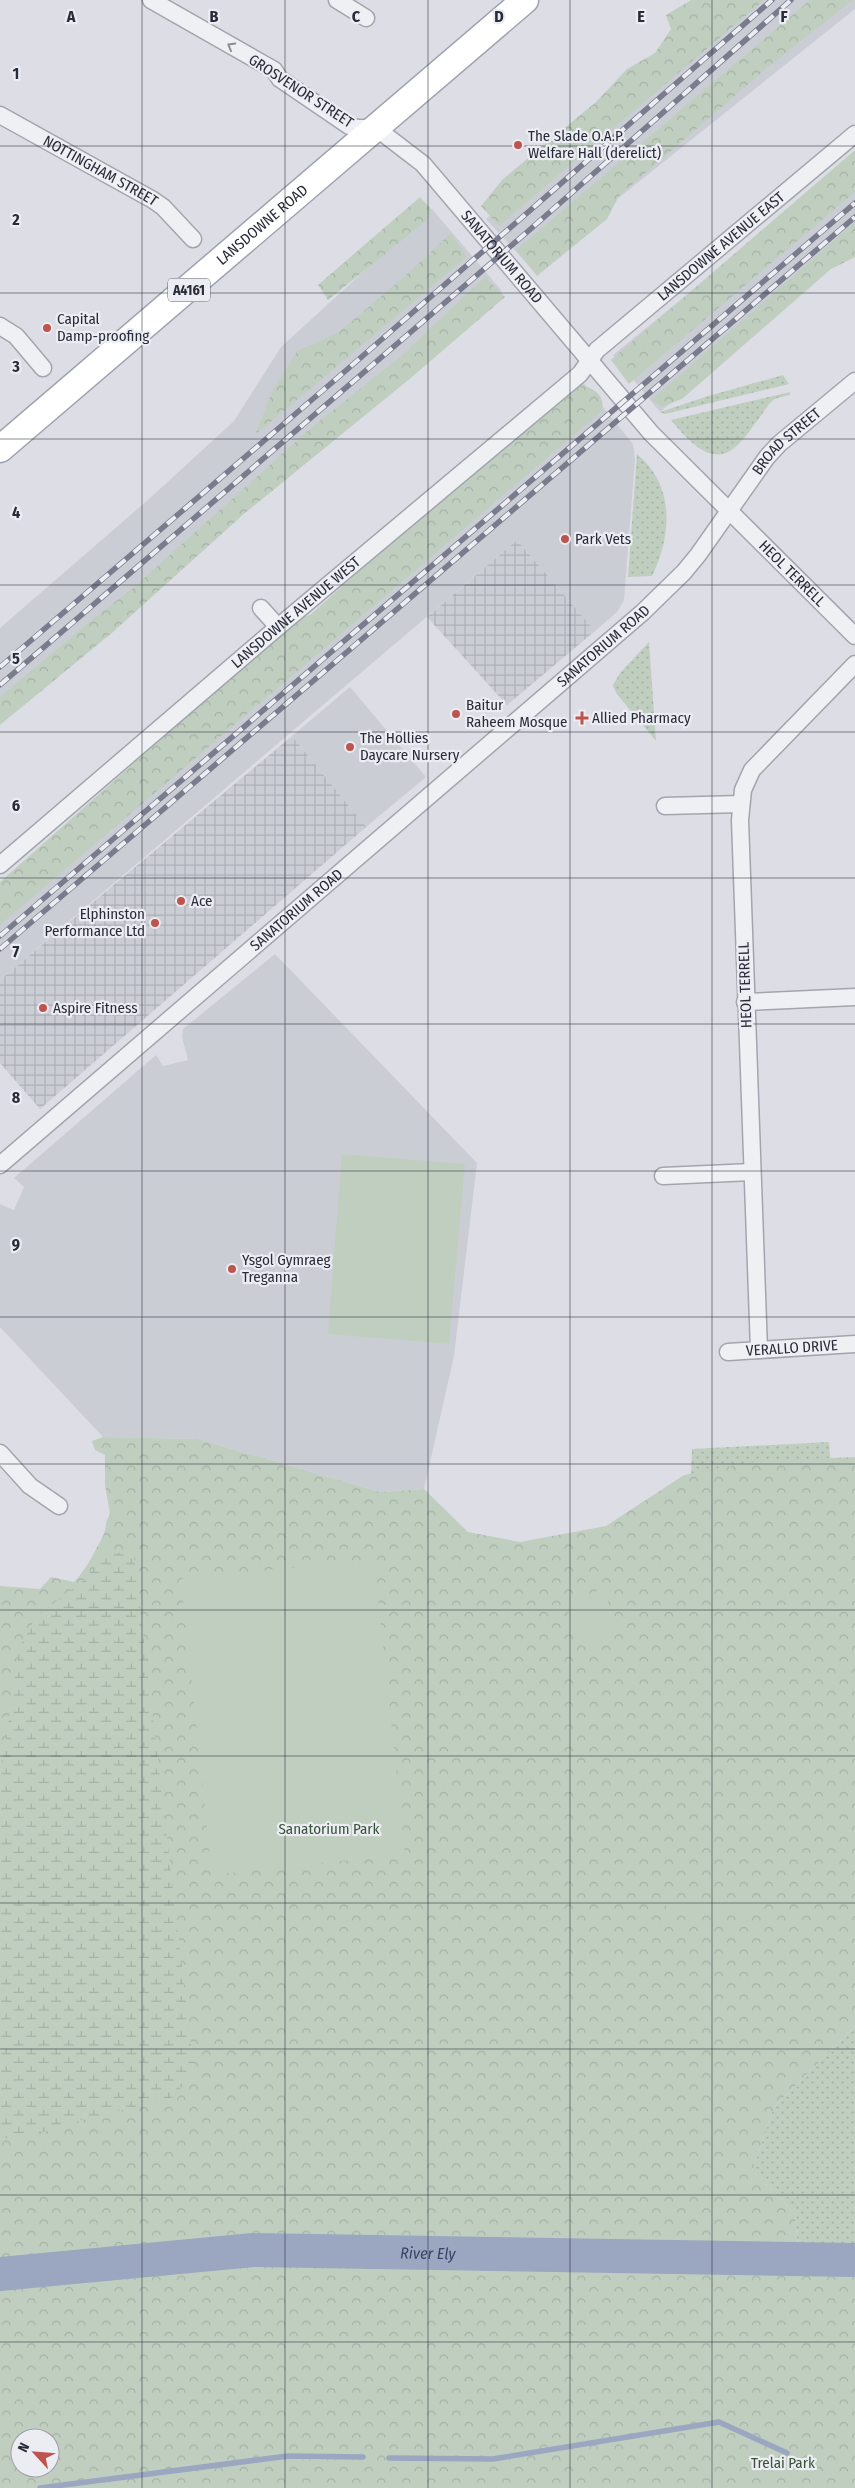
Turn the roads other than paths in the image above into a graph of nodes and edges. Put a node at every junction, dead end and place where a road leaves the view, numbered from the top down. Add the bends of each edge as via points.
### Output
1 (151, 0) edge
2 (337, 0) edge
3 (525, 0) edge
4 (366, 18) dead end
5 (0, 115) edge
6 (376, 128) junction
7 (855, 134) edge
8 (193, 239) dead end
9 (0, 326) edge
10 (590, 360) junction
11 (43, 368) dead end
12 (855, 381) edge
13 (0, 449) edge
14 (728, 511) junction
15 (261, 608) dead end
16 (278, 627) junction
17 (855, 636) edge
18 (855, 664) edge
19 (741, 804) junction
20 (665, 806) dead end
21 (0, 865) edge
22 (855, 997) edge
23 (746, 1002) junction
24 (0, 1164) edge
25 (752, 1172) junction
26 (663, 1176) dead end
27 (855, 1344) edge
28 (759, 1350) junction
29 (728, 1352) dead end
30 (0, 1453) edge
31 (58, 1506) dead end

6 -> 1 street, GROSVENOR STREET via 349,126 280,79 274,70
2 - 4 street
3 - 6 main road, LANSDOWNE ROAD / A4161
5 - 8 street, NOTTINGHAM STREET via 154,200
6 - 10 street, SANATORIUM ROAD via 414,155 432,174
6 - 13 main road, LANSDOWNE ROAD / A4161
7 - 10 street, LANSDOWNE AVENUE EAST via 597,350
9 - 11 street via 16,336
10 - 14 street, SANATORIUM ROAD via 651,433
10 - 16 street, LANSDOWNE AVENUE WEST via 580,374
12 - 14 street, BROAD STREET via 779,444
14 - 17 street, HEOL TERRELL
14 - 24 street, SANATORIUM ROAD via 684,572 642,612
15 - 16 street
16 - 21 street, LANSDOWNE AVENUE WEST
18 - 19 street, HEOL TERRELL via 752,770
19 - 20 street
19 - 23 street, HEOL TERRELL
22 - 23 street
23 - 25 street, HEOL TERRELL
25 - 26 street
25 - 28 street, HEOL TERRELL
27 - 28 street, VERALLO DRIVE
28 - 29 street, VERALLO DRIVE
30 - 31 street via 30,1486

